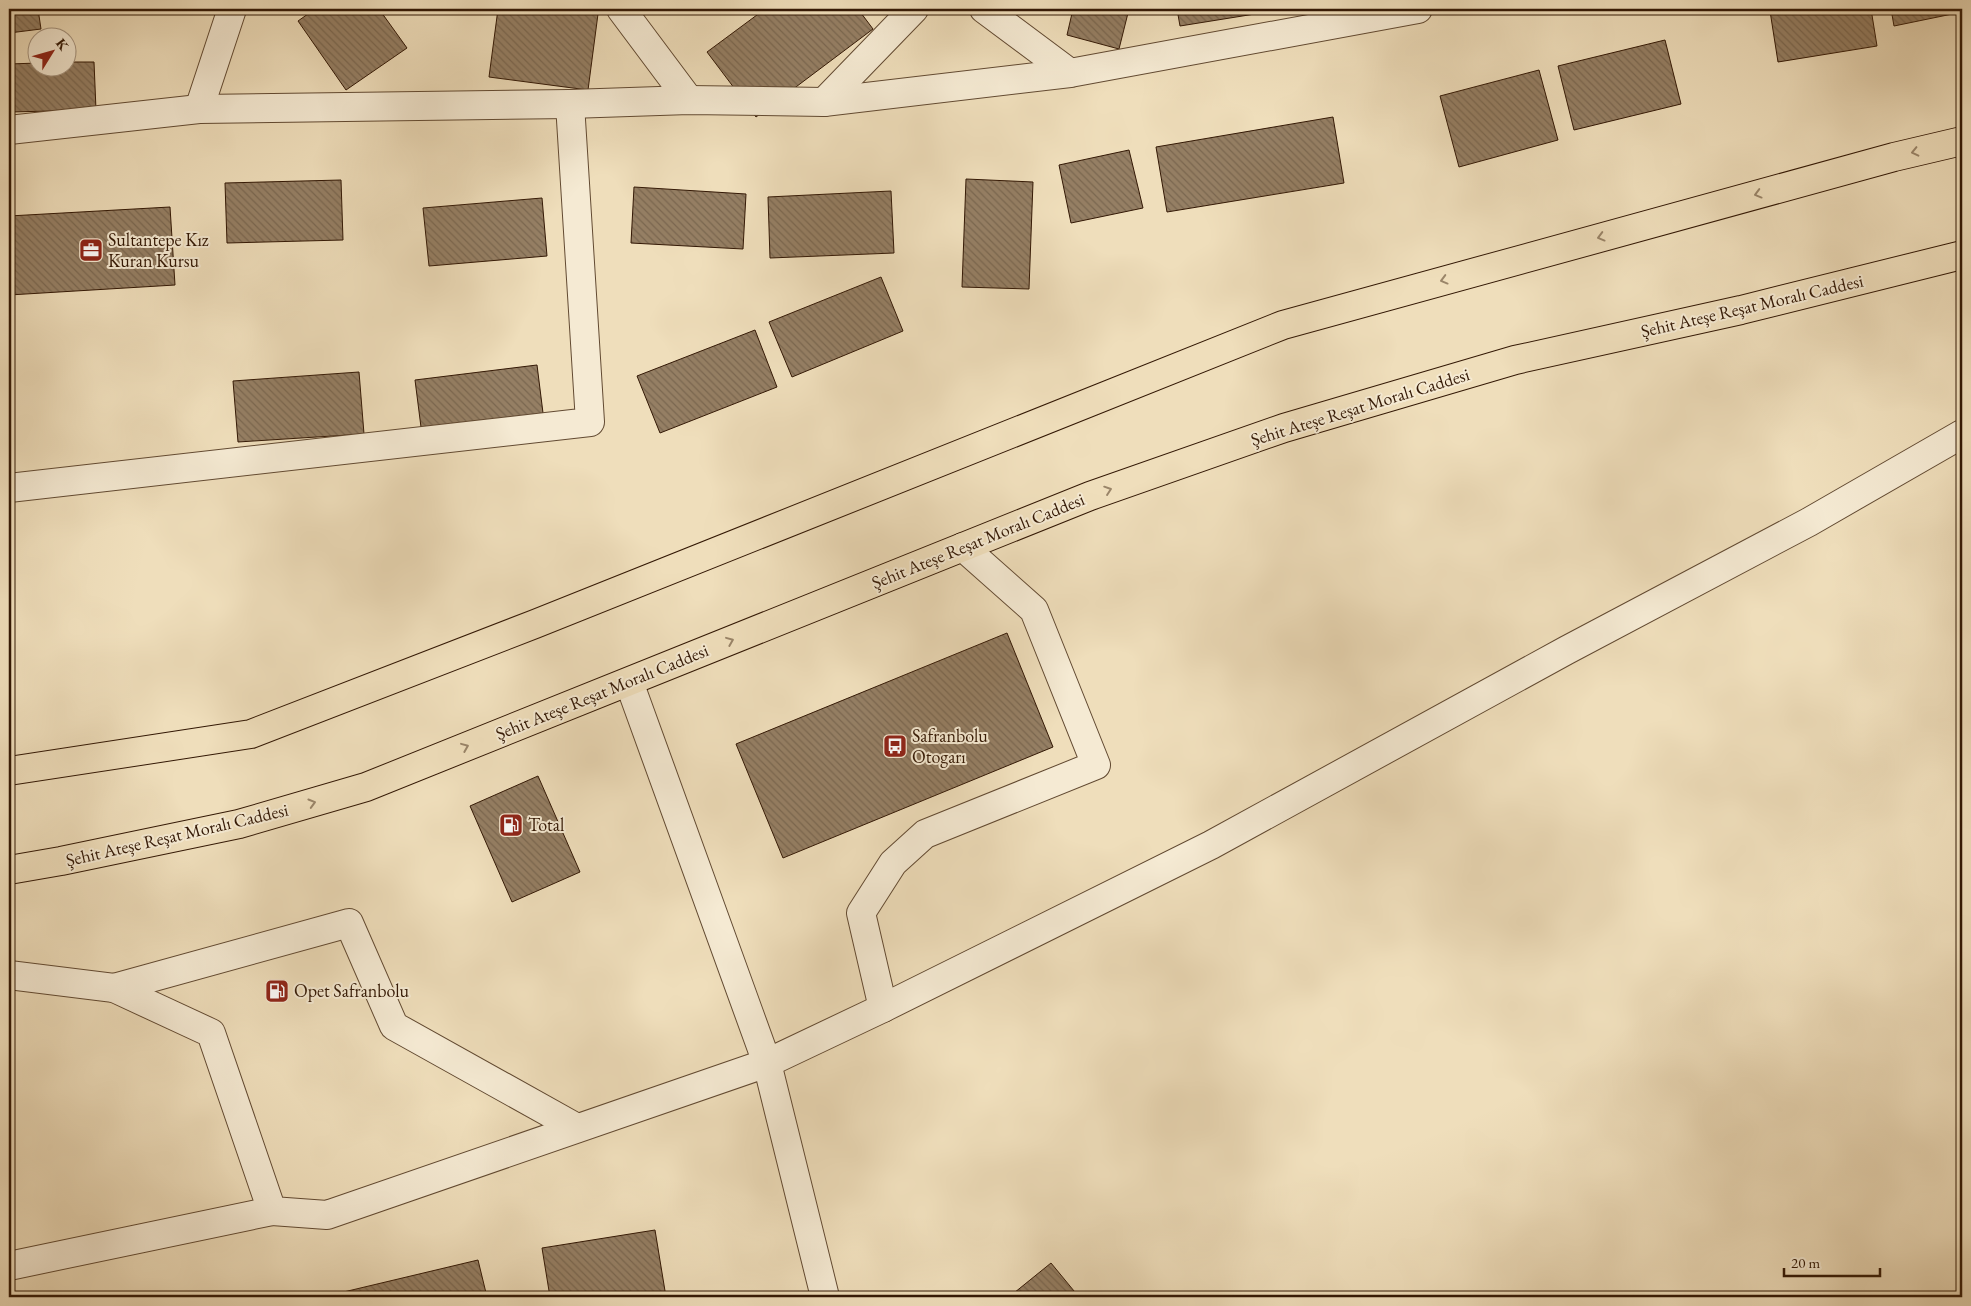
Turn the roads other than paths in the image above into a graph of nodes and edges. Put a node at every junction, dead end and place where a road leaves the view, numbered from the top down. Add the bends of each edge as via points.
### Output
1 (232, 9) edge
2 (621, 9) edge
3 (914, 9) edge
4 (984, 9) edge
5 (1418, 9) edge
6 (1070, 73) junction
7 (688, 100) junction
8 (824, 102) junction
9 (570, 104) junction
10 (199, 109) junction
11 (9, 130) edge
12 (1962, 141) edge
13 (1962, 255) edge
14 (1962, 434) edge
15 (9, 488) edge
16 (963, 547) junction
17 (629, 682) junction
18 (9, 771) edge
19 (9, 870) edge
20 (9, 975) edge
21 (114, 988) junction
22 (883, 1008) junction
23 (767, 1063) junction
24 (577, 1128) junction
25 (272, 1211) junction
26 (9, 1266) edge
27 (825, 1297) edge

1 - 10 street
2 - 7 street
3 - 8 street
4 - 6 street
5 - 6 street
6 - 8 street
7 - 8 street
7 - 9 street
9 - 10 street
9 - 15 street via 590,422
10 - 11 street
12 -> 18 main road via 1283,325 251,734
16 -> 13 main road, Şehit Ateşe Reşat Moralı Caddesi via 1090,496 1284,428 1496,366
14 - 22 street via 1809,522 1211,845
17 -> 16 main road, Şehit Ateşe Reşat Moralı Caddesi
16 - 22 street via 1034,610 1096,765 925,834 893,863 861,913
19 -> 17 main road, Şehit Ateşe Reşat Moralı Caddesi via 239,824 366,787
17 - 23 street
20 - 21 street
21 - 24 street via 349,924 394,1026
21 - 25 street via 211,1033
22 - 23 street
23 - 24 street
23 - 27 street
24 - 25 street via 327,1215
25 - 26 street

